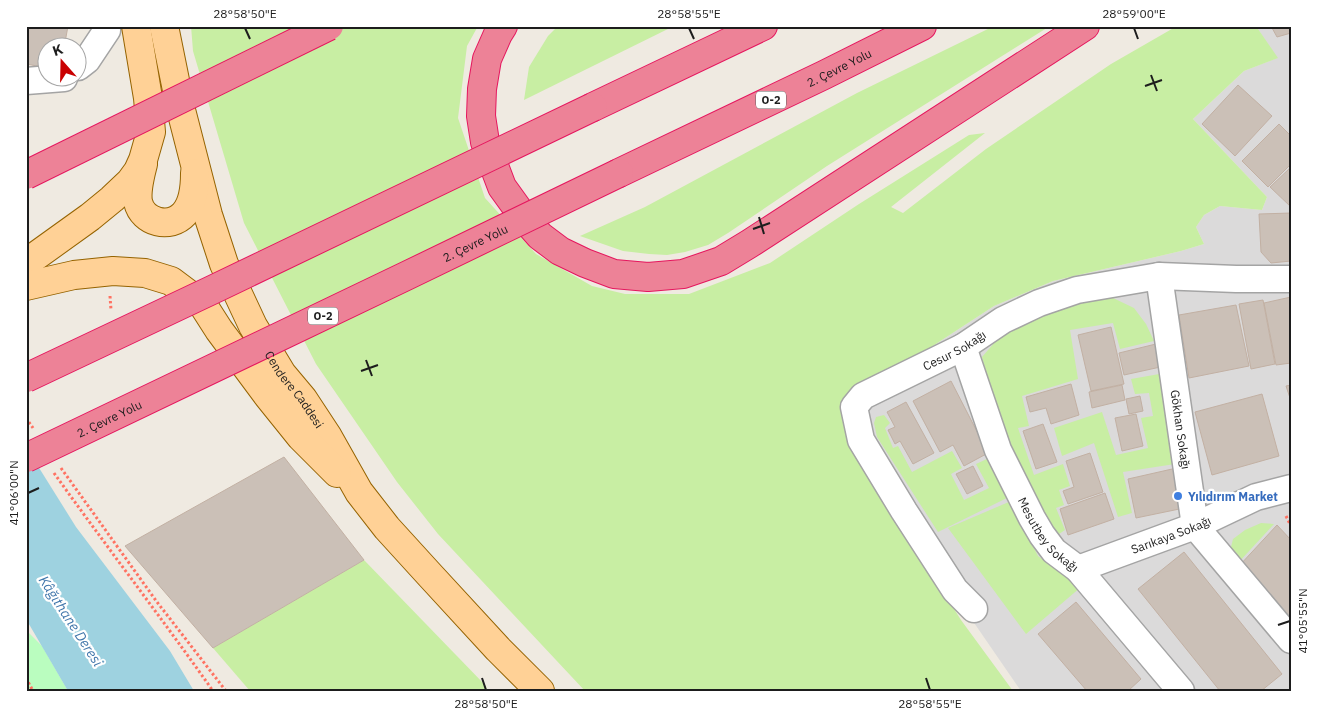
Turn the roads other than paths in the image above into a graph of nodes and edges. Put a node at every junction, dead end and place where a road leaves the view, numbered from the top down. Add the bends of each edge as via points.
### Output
1 (164, 26) edge
2 (329, 26) edge
3 (503, 26) edge
4 (763, 26) edge
5 (922, 26) edge
6 (1085, 26) edge
7 (102, 28) edge
8 (137, 32) edge
9 (88, 58) edge
10 (143, 160) junction
11 (195, 165) junction
12 (26, 175) edge
13 (26, 263) edge
14 (1159, 276) junction
15 (1291, 279) edge
16 (26, 286) edge
17 (963, 347) junction
18 (26, 378) edge
19 (32, 446) edge
20 (1291, 488) edge
21 (359, 492) junction
22 (1195, 526) junction
23 (1078, 569) junction
24 (974, 609) dead end
25 (1291, 640) edge
26 (540, 691) edge
27 (1182, 691) edge

1 - 11 main road, Cendere Caddesi
2 - 12 highway, bridge
3 - 6 highway via 487,59 481,116 485,142 502,187 540,236 560,251 614,274 648,277 683,274 721,261
4 - 18 highway, bridge
5 - 19 highway, 2. Çevre Yolu / O-2, bridge via 397,280
7 - 8 street via 119,37
7 - 9 street
8 - 10 main road via 151,132
10 - 11 main road via 138,203 146,216 158,222 172,222 187,209 195,184
10 - 13 main road via 130,182 112,199
11 - 21 main road, Cendere Caddesi via 224,264 253,326 282,374 328,437
14 - 15 street, Cesur Sokağı
14 - 17 street, Cesur Sokağı via 1077,290 1039,303 1003,320
14 - 22 street, Gökhan Sokağı
16 - 21 main road via 74,275 113,271 145,273 171,280 203,305 295,430
17 - 23 street, Mesutbey Sokağı via 998,450 1032,518 1054,551
17 - 24 street, Cesur Sokağı via 863,396 854,407 861,440 955,590
20 - 22 street, Sarıkaya Sokağı via 1256,497
21 - 26 main road, Cendere Caddesi via 387,528
22 - 23 street, Sarıkaya Sokağı
22 - 25 street
23 - 27 street, Mesutbey Sokağı

